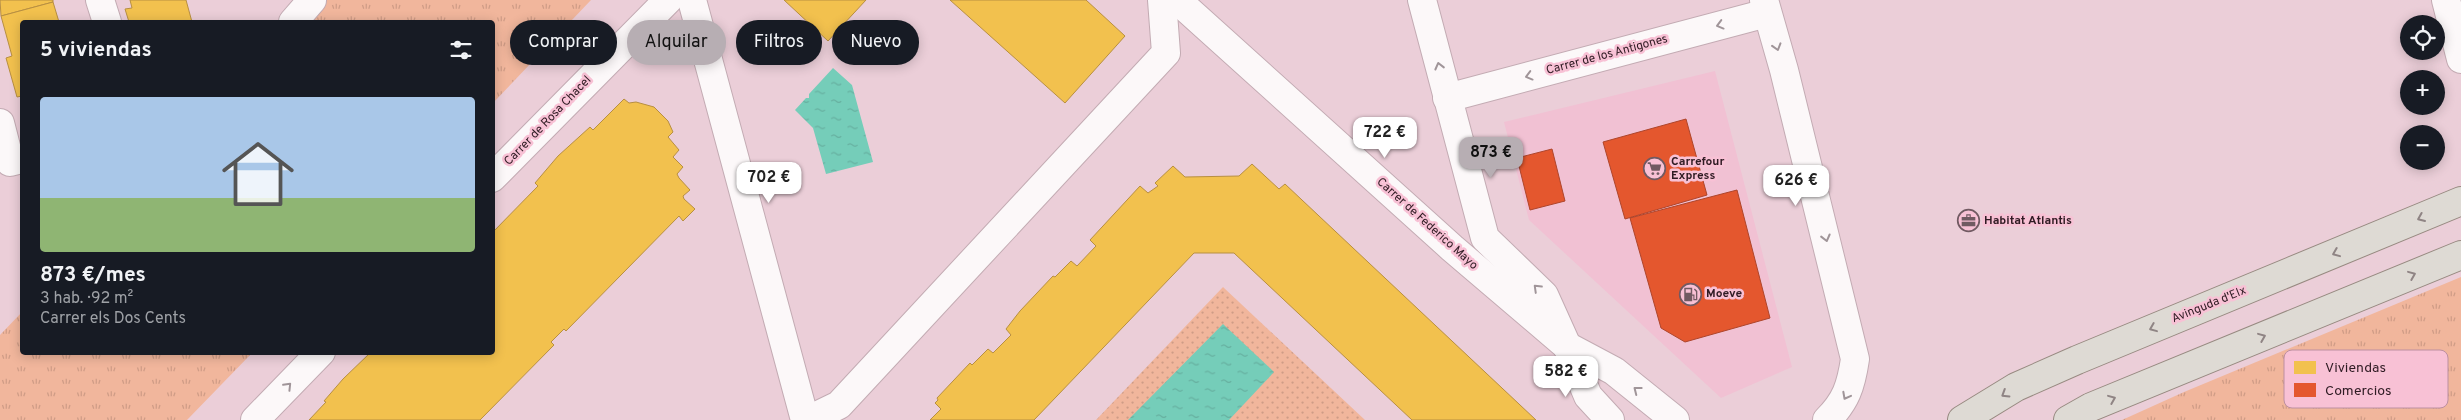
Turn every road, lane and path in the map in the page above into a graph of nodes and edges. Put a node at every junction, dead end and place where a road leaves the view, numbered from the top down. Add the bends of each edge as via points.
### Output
1 (100, 0) edge
2 (312, 0) edge
3 (668, 0) edge
4 (692, 0) edge
5 (1162, 0) edge
6 (1177, 0) edge
7 (1422, 0) edge
8 (2446, 0) edge
9 (1765, 6) edge
10 (105, 20) edge
11 (295, 20) edge
12 (2461, 59) edge
13 (1447, 98) junction
14 (0, 124) edge
15 (20, 159) edge
16 (495, 175) edge
17 (2461, 201) edge
18 (2461, 255) edge
19 (1567, 346) junction
20 (318, 355) edge
21 (255, 420) edge
22 (806, 420) edge
23 (1610, 420) edge
24 (1675, 420) edge
25 (1827, 420) edge
26 (1962, 420) edge
27 (2068, 420) edge

1 - 10 street
2 - 11 street
3 - 16 street, Carrer de Rosa Chacel
4 - 22 street
5 - 22 street via 1166,53 839,405
6 - 19 street, Carrer de Federico Mayo via 1452,248
13 -> 7 street
8 - 12 street
9 -> 13 street, Carrer de los Antigones
9 -> 25 street via 1784,70 1855,359 1852,384 1839,409
19 -> 13 street via 1544,295 1485,238
14 - 15 street via 10,162
17 -> 26 main road, Avinguda d'Elx via 2077,360 2016,387
27 -> 18 main road
19 - 23 street, Carrer de Federico Mayo via 1588,396
24 -> 19 street, Carrer de Federico Mayo via 1614,371
21 -> 20 street

